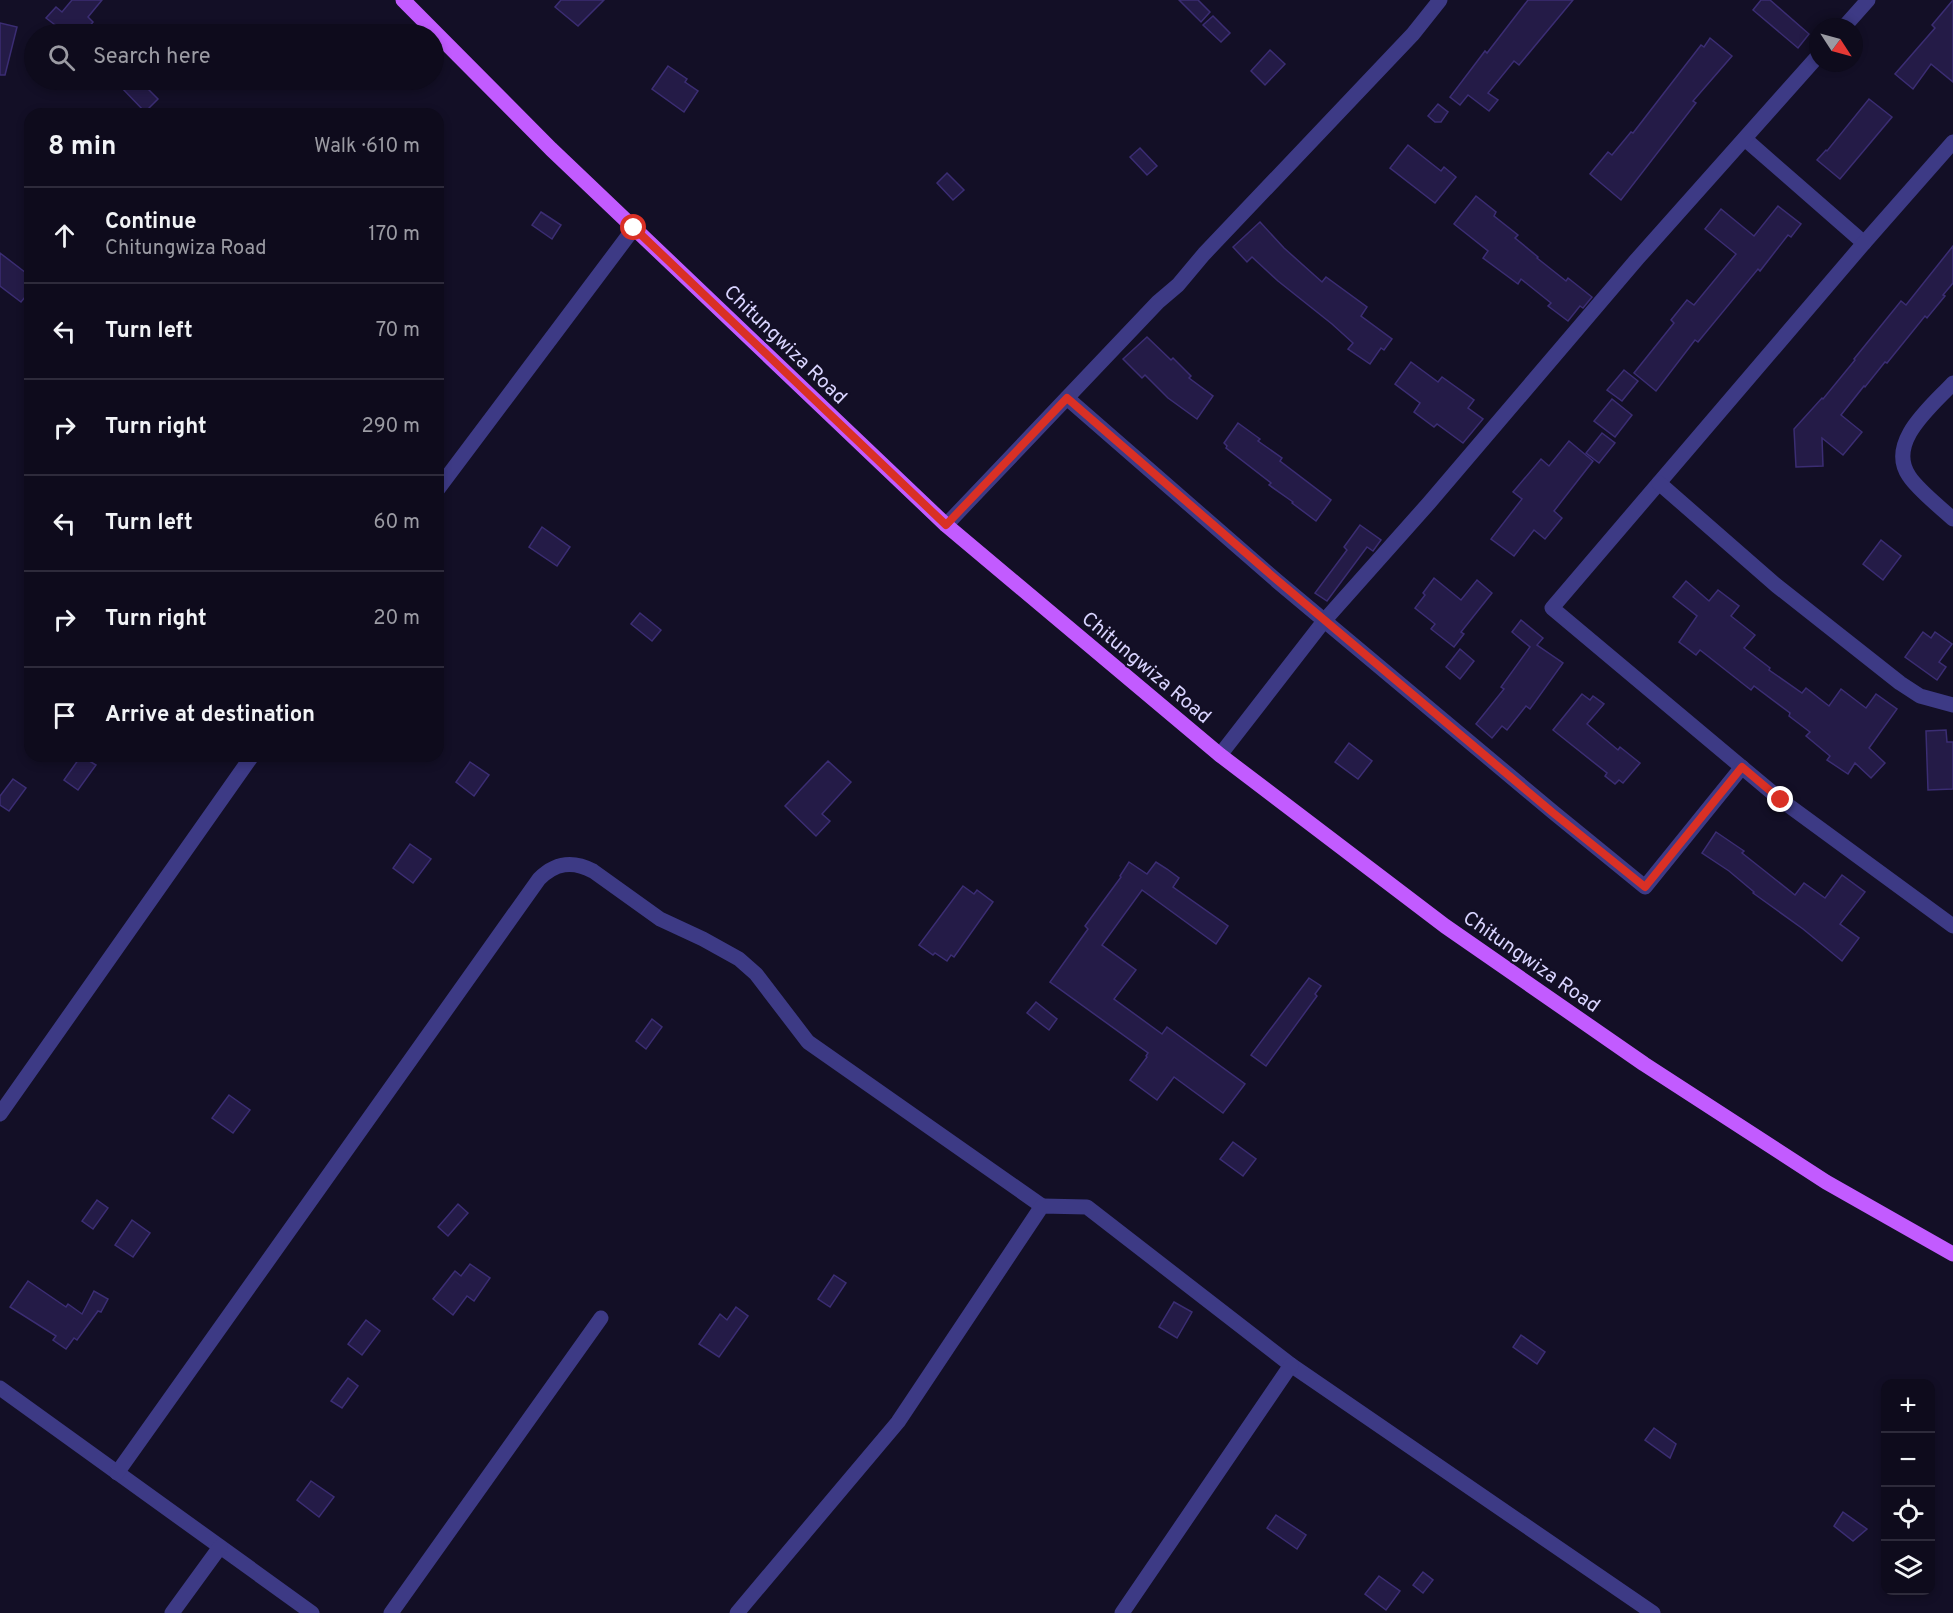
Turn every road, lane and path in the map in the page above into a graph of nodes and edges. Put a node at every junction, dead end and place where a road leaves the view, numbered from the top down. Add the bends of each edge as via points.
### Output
1 (403, 0) edge
2 (1440, 0) edge
3 (1868, 0) edge
4 (1852, 18) edge
5 (427, 24) edge
6 (444, 41) edge
7 (1809, 66) edge
8 (1745, 139) junction
9 (1953, 142) edge
10 (634, 228) junction
11 (1864, 243) junction
12 (1953, 383) edge
13 (1067, 398) junction
14 (444, 481) edge
15 (1659, 483) junction
16 (1953, 519) edge
17 (946, 525) junction
18 (1324, 621) junction
19 (1953, 705) edge
20 (1220, 755) junction
21 (248, 762) edge
22 (1742, 767) junction
23 (1953, 926) edge
24 (0, 1114) edge
25 (1042, 1206) junction
26 (1953, 1254) edge
27 (601, 1318) dead end
28 (1291, 1365) junction
29 (0, 1388) edge
30 (117, 1473) junction
31 (220, 1547) junction
32 (172, 1613) edge
33 (312, 1613) edge
34 (391, 1613) edge
35 (737, 1613) edge
36 (1122, 1613) edge
37 (1653, 1613) edge

1 - 5 main road, Chitungwiza Road
2 - 13 street via 1413,34 1178,285
3 - 4 street
6 - 10 main road, Chitungwiza Road
7 - 8 street
8 - 11 street
8 - 18 street
9 - 11 street
10 - 14 street
10 - 17 main road, Chitungwiza Road
11 - 15 street
12 - 16 street via 1915,424 1903,449 1903,464 1910,477
13 - 17 street
13 - 18 street
15 - 19 street via 1777,586 1900,683 1920,696
15 - 22 street via 1552,608
17 - 20 main road, Chitungwiza Road
18 - 20 street
18 - 22 street via 1645,887
20 - 26 main road, Chitungwiza Road via 1445,926 1644,1064 1826,1182
21 - 24 street
22 - 23 street via 1800,815
25 - 28 street via 1087,1207
25 - 30 street via 808,1042 763,983 739,959 660,919 582,865 558,865 539,879
25 - 35 street via 898,1422
27 - 34 street
28 - 36 street
28 - 37 street
29 - 30 street
30 - 31 street
31 - 32 street
31 - 33 street

